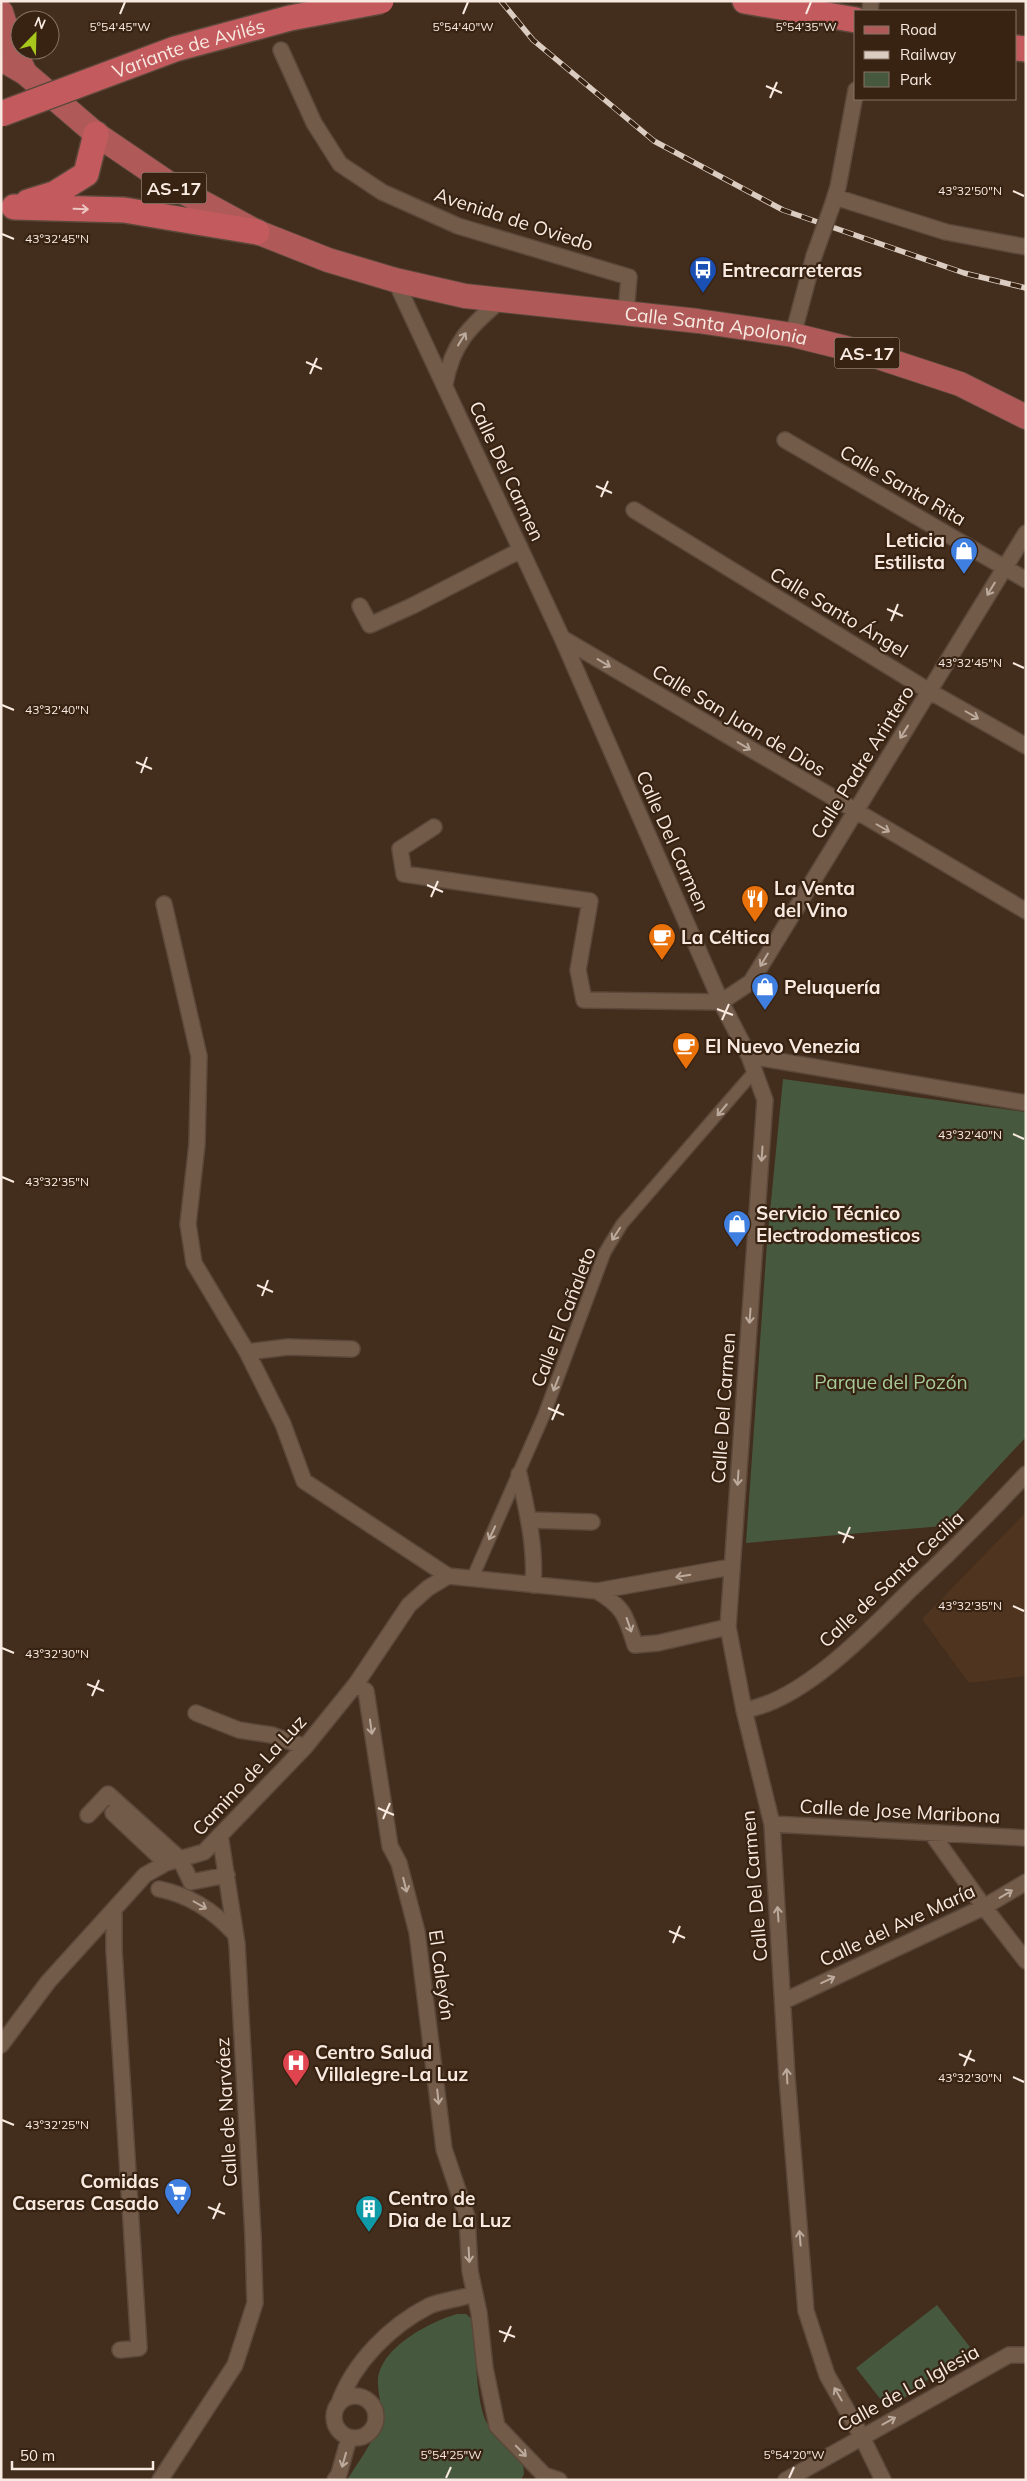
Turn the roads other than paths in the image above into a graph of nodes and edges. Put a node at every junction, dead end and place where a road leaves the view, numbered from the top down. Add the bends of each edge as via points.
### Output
1 (381, 1) edge
2 (745, 1) edge
3 (1, 12) edge
4 (854, 20) edge
5 (281, 50) dead end
6 (1, 59) edge
7 (25, 73) junction
8 (854, 100) edge
9 (1, 114) edge
10 (96, 134) junction
11 (834, 201) junction
12 (8, 208) edge
13 (257, 232) junction
14 (1026, 247) edge
15 (395, 280) junction
16 (500, 301) junction
17 (626, 313) junction
18 (793, 335) junction
19 (445, 384) junction
20 (1026, 417) edge
21 (786, 440) dead end
22 (634, 510) dead end
23 (1026, 533) edge
24 (521, 550) junction
25 (1004, 568) junction
26 (1026, 580) edge
27 (360, 606) dead end
28 (562, 638) junction
29 (929, 691) junction
30 (1026, 746) edge
31 (855, 812) junction
32 (434, 827) dead end
33 (164, 904) dead end
34 (1026, 911) edge
35 (721, 1002) junction
36 (749, 1056) junction
37 (753, 1073) junction
38 (1026, 1103) edge
39 (352, 1349) dead end
40 (248, 1352) junction
41 (519, 1474) junction
42 (1026, 1474) edge
43 (530, 1520) junction
44 (592, 1522) dead end
45 (731, 1567) junction
46 (448, 1576) junction
47 (472, 1579) junction
48 (533, 1585) junction
49 (597, 1591) junction
50 (728, 1627) junction
51 (356, 1684) junction
52 (744, 1710) junction
53 (196, 1713) dead end
54 (305, 1747) junction
55 (113, 1813) dead end
56 (88, 1815) dead end
57 (772, 1824) junction
58 (932, 1834) junction
59 (220, 1835) junction
60 (1026, 1838) edge
61 (173, 1861) junction
62 (227, 1875) junction
63 (191, 1882) junction
64 (1026, 1882) edge
65 (158, 1889) junction
66 (125, 1897) junction
67 (984, 1907) junction
68 (114, 1910) junction
69 (234, 1933) junction
70 (1026, 1961) edge
71 (784, 2001) junction
72 (1, 2045) edge
73 (474, 2294) junction
74 (120, 2350) dead end
75 (1026, 2355) edge
76 (364, 2362) junction
77 (361, 2396) junction
78 (339, 2403) junction
79 (862, 2436) junction
80 (349, 2438) junction
81 (548, 2478) edge
82 (160, 2480) edge
83 (335, 2480) edge
84 (786, 2480) edge
85 (883, 2480) edge

1 - 9 highway, Variante de Avilés, bridge via 290,18 175,48
2 - 4 highway
3 - 7 main road, AS-17
5 - 17 street, Avenida de Oviedo via 314,123 340,164 382,192 458,226 629,277
6 - 7 main road, AS-17
7 - 10 main road, AS-17
8 - 11 street
10 - 12 highway via 86,174 54,194
10 - 13 main road, AS-17 via 174,187
11 - 14 street via 946,232
11 - 18 street, bridge via 814,256
12 -> 13 highway via 124,210
13 - 15 main road, AS-17 via 328,260
15 - 16 main road, Calle Santa Apolonia / AS-17
15 - 19 street, Calle Del Carmen
16 - 17 main road, Calle Santa Apolonia / AS-17
19 -> 16 street via 449,362 471,325
17 - 18 main road, Calle Santa Apolonia / AS-17
18 - 20 main road, Calle Santa Apolonia / AS-17 via 866,353 950,381
19 - 24 street, Calle Del Carmen
21 - 25 street, Calle Santa Rita
22 - 29 street, Calle Santo Ángel
23 - 25 street, Calle Padre Arintero
24 - 27 street via 370,625
24 - 28 street, Calle Del Carmen
25 - 26 street, Calle Santa Rita
25 -> 29 street, Calle Padre Arintero
28 -> 31 street, Calle San Juan de Dios
28 - 35 street, Calle Del Carmen
29 -> 30 street, Calle Santo Ángel
29 -> 31 street, Calle Padre Arintero
31 -> 34 street, Calle San Juan de Dios
31 -> 35 street, Calle Padre Arintero via 751,982
32 - 35 street via 400,849 404,874 590,901 578,970 584,1000
33 - 40 street via 199,1056 197,1144 188,1224 194,1263
35 - 36 street, Calle Del Carmen
36 - 37 street, Calle Del Carmen
36 - 38 street
37 -> 41 street, Calle El Cañaleto via 622,1224 605,1252
37 -> 45 street, Calle Del Carmen via 766,1100
39 - 40 street via 288,1347
40 - 46 street via 283,1424 304,1481
41 - 43 street
41 -> 47 street, Calle El Cañaleto
42 - 52 street, Calle de Santa Cecilia via 978,1526 847,1652 782,1698 762,1708
43 - 44 street
43 - 48 street
45 -> 49 street
45 - 50 street, Calle Del Carmen
46 - 47 street
46 - 51 street, Camino de La Luz via 409,1605
47 - 48 street
48 - 49 street
49 -> 50 street via 614,1601 626,1617 635,1644 658,1643
50 - 52 street, Calle Del Carmen
51 - 54 street, Camino de La Luz
51 -> 73 street, El Caleyón via 366,1691 390,1846 399,1863 417,1932 444,2149 467,2217
52 - 57 street, Calle Del Carmen
53 - 54 street via 239,1730 272,1735
54 - 59 street, Camino de La Luz
55 - 61 street
56 - 61 street via 108,1794
57 - 58 street, Calle de Jose Maribona
71 -> 57 street, Calle Del Carmen
58 - 60 street, Calle de Jose Maribona
58 - 67 street
59 - 61 street, Camino de La Luz via 204,1852
59 - 62 street, Calle de Narváez
61 - 63 street
61 - 66 street, Camino de La Luz via 145,1876
62 - 63 street
62 - 69 street, Calle de Narváez
63 - 65 street
67 -> 64 street, Calle del Ave María
65 - 66 street
65 -> 69 street via 179,1893 207,1909
66 - 68 street, Camino de La Luz
67 - 70 street
71 -> 67 street, Calle del Ave María
68 - 72 street, Camino de La Luz via 48,1982
68 - 74 street via 139,2348
69 - 82 street, Calle de Narváez via 255,2303 235,2364
79 -> 71 street, Calle Del Carmen via 827,2375 806,2311
73 - 76 street via 431,2305 376,2345
73 -> 81 street, El Caleyón via 480,2313 485,2368 497,2426
79 -> 75 street, Calle de La Iglesia via 1009,2355
76 - 77 street
76 - 78 street via 345,2385
77 - 78 street via 352,2396
77 - 80 street via 371,2403 375,2420 364,2437
78 - 80 street via 334,2418 337,2428
79 - 84 street, Calle de La Iglesia
79 - 85 street, Calle Del Carmen
80 -> 83 street

